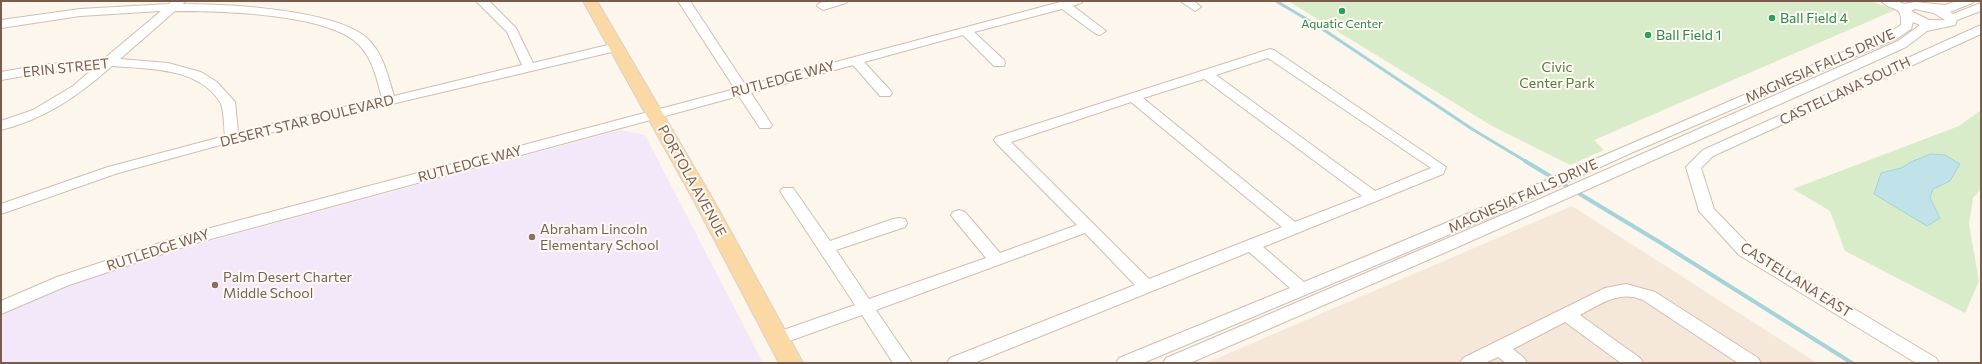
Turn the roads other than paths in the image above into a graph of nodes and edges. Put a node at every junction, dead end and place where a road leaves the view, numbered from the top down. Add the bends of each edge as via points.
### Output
1 (179, 1) edge
2 (482, 1) edge
3 (590, 1) edge
4 (684, 1) edge
5 (842, 1) edge
6 (1887, 1) edge
7 (1968, 1) edge
8 (1071, 3) edge
9 (823, 6) dead end
10 (1981, 7) edge
11 (1908, 8) edge
12 (1931, 8) junction
13 (1951, 20) junction
14 (1, 24) edge
15 (1934, 24) junction
16 (1981, 29) edge
17 (964, 30) junction
18 (1100, 31) dead end
19 (616, 46) junction
20 (855, 60) junction
21 (108, 62) junction
22 (999, 63) dead end
23 (528, 68) junction
24 (1206, 74) junction
25 (1, 76) edge
26 (742, 90) junction
27 (886, 93) dead end
28 (1133, 97) junction
29 (389, 101) junction
30 (654, 114) junction
31 (765, 125) dead end
32 (1, 126) edge
33 (232, 138) junction
34 (1626, 150) junction
35 (1708, 153) joint
36 (1594, 181) junction
37 (788, 192) dead end
38 (1372, 196) junction
39 (1, 209) edge
40 (959, 215) dead end
41 (899, 223) dead end
42 (1087, 226) junction
43 (1294, 229) junction
44 (1252, 246) junction
45 (826, 248) junction
46 (997, 260) junction
47 (1147, 287) junction
48 (1301, 290) junction
49 (1, 308) edge
50 (866, 308) junction
51 (1566, 314) junction
52 (778, 339) junction
53 (1499, 348) junction
54 (791, 363) edge
55 (903, 363) edge
56 (956, 363) edge
57 (1125, 363) edge
58 (1172, 363) edge
59 (1469, 363) edge
60 (1518, 363) edge
61 (1634, 363) edge
62 (1752, 363) edge
63 (1930, 363) edge

1 - 14 street via 104,7
1 - 21 street
1 - 29 street via 264,6 306,16 337,28 362,41 380,66
2 - 23 street via 512,31
3 - 19 main road, PORTOLA AVENUE
4 - 26 street
5 - 9 street
6 - 11 street
7 - 12 street via 1946,9
8 - 17 street, RUTLEDGE WAY
8 - 18 street
10 - 13 street
11 - 12 street
11 - 15 street via 1920,20
11 - 34 street, MAGNESIA FALLS DRIVE via 1907,26 1894,35
12 - 13 street via 1946,14
13 - 15 street, MAGNESIA FALLS DRIVE via 1947,24
15 - 36 street, MAGNESIA FALLS DRIVE via 1902,44
16 - 35 street, CASTELLANA SOUTH
17 - 20 street, RUTLEDGE WAY
17 - 22 street
19 - 23 street, DESERT STAR BOULEVARD
19 - 30 main road, PORTOLA AVENUE
20 - 26 street, RUTLEDGE WAY
20 - 27 street
21 - 25 street, ERIN STREET
21 - 32 street via 78,89 38,113
21 - 33 street, ERIN STREET via 168,67 196,75 212,85 228,102
23 - 29 street, DESERT STAR BOULEVARD
24 - 28 street
24 - 38 street
24 - 38 street via 1270,53 1439,167 1438,171
26 - 30 street, RUTLEDGE WAY
26 - 31 street
28 - 42 street via 1001,140
28 - 43 street
29 - 33 street, DESERT STAR BOULEVARD
30 - 49 street, RUTLEDGE WAY via 190,239 63,281
30 - 52 main road, PORTOLA AVENUE
33 - 39 street, DESERT STAR BOULEVARD via 113,170
34 - 36 street via 1626,158 1597,173
34 - 48 street, MAGNESIA FALLS DRIVE
35 - 63 street, CASTELLANA EAST via 1693,166 1707,211 1745,251
36 - 58 street, MAGNESIA FALLS DRIVE
37 - 45 street
38 - 43 street
40 - 46 street
41 - 45 street
42 - 46 street
42 - 47 street
43 - 44 street
44 - 47 street
44 - 48 street
45 - 50 street
46 - 50 street
47 - 56 street
48 - 57 street, MAGNESIA FALLS DRIVE
50 - 52 street
50 - 55 street
51 - 53 street
51 - 61 street
51 - 62 street via 1611,292 1621,289 1639,291
52 - 54 main road, PORTOLA AVENUE
53 - 59 street
53 - 60 street

